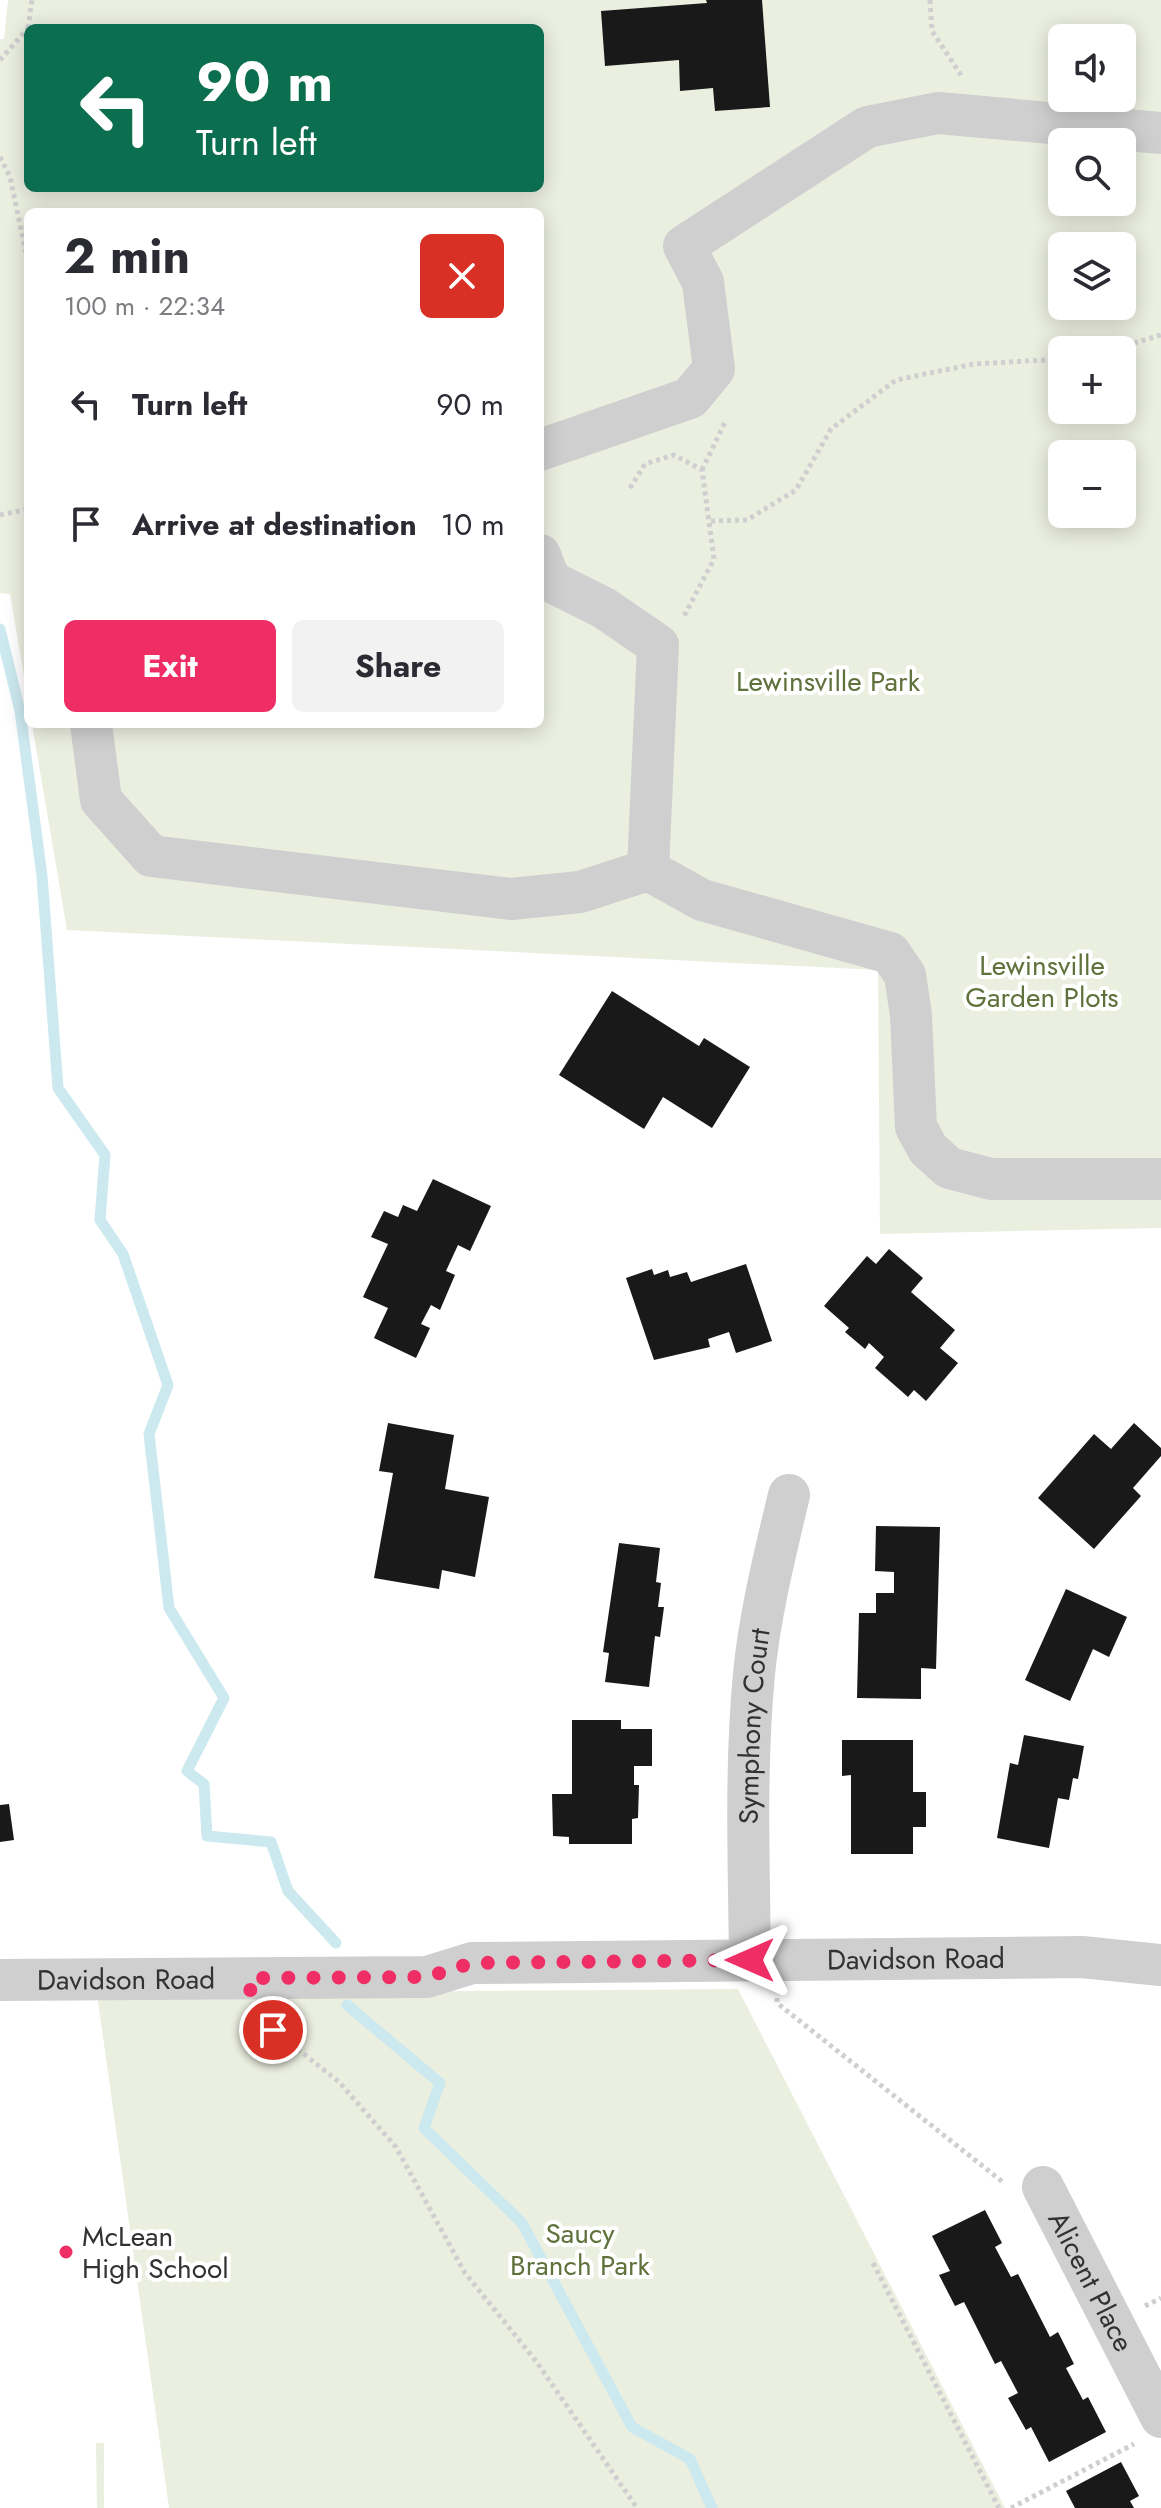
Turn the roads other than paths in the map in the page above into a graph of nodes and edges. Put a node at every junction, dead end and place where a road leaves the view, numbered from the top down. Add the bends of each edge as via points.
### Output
1 (1161, 133) edge
2 (544, 449) edge
3 (544, 565) edge
4 (92, 728) edge
5 (648, 870) junction
6 (1161, 1179) edge
7 (789, 1495) dead end
8 (763, 1960) junction
9 (1161, 1965) edge
10 (0, 1980) edge
11 (1043, 2187) road end
12 (1152, 2428) edge

1 - 2 street via 938,113 867,127 684,246 703,282 714,369 690,398
3 - 5 street via 550,581 604,608 658,645
4 - 5 street via 101,800 151,856 511,899 580,892
5 - 6 street via 702,900 890,953 905,975 911,1015 916,1127 928,1149 949,1168 991,1179
7 - 8 street, Symphony Court via 754,1671 749,1743
8 - 9 street, Davidson Road via 1082,1957
8 - 10 street, Davidson Road via 472,1963 427,1977
11 - 12 street, Alicent Place

